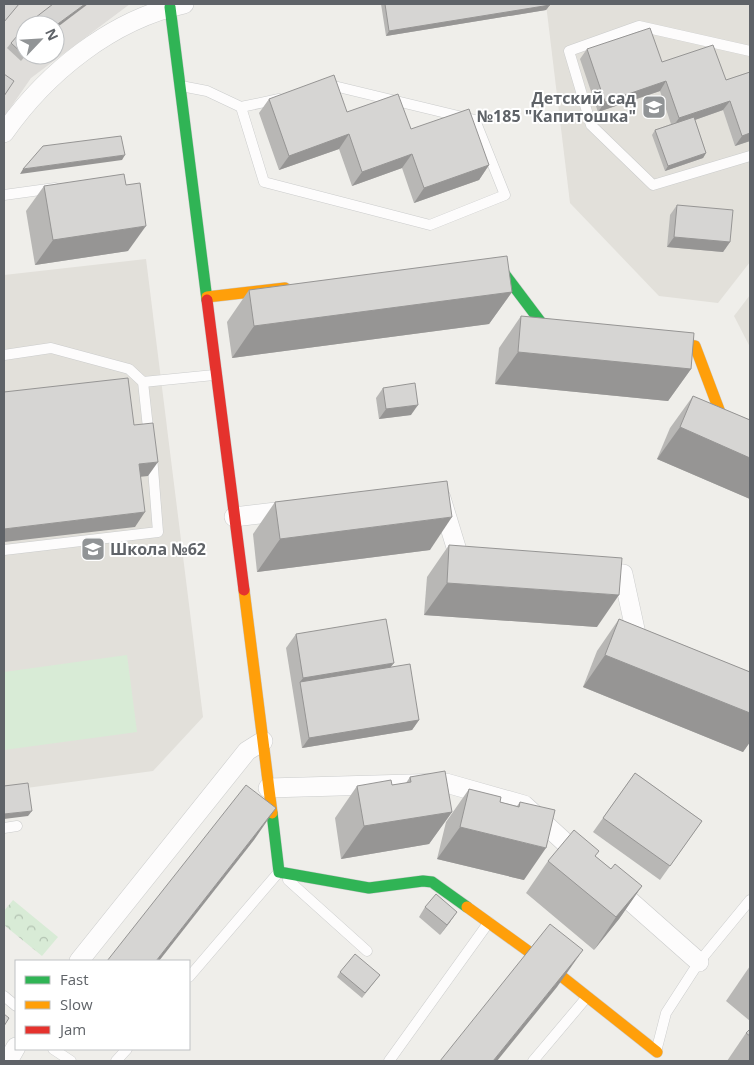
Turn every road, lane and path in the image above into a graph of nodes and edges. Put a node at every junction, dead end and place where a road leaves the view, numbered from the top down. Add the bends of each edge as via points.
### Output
1 (177, 5) edge
2 (750, 51) edge
3 (180, 86) junction
4 (316, 90) edge
5 (288, 97) edge
6 (241, 107) junction
7 (4, 133) edge
8 (750, 156) edge
9 (63, 186) edge
10 (4, 195) edge
11 (468, 268) edge
12 (294, 287) edge
13 (207, 297) junction
14 (580, 330) edge
15 (647, 339) edge
16 (4, 355) edge
17 (216, 375) junction
18 (143, 382) junction
19 (750, 435) edge
20 (422, 495) edge
21 (310, 508) edge
22 (234, 517) junction
23 (4, 550) edge
24 (488, 560) edge
25 (575, 569) edge
26 (664, 653) edge
27 (263, 741) junction
28 (268, 788) junction
29 (17, 826) dead end
30 (4, 828) edge
31 (279, 872) junction
32 (750, 900) edge
33 (489, 921) junction
34 (367, 951) dead end
35 (81, 960) edge
36 (699, 962) junction
37 (190, 976) edge
38 (588, 995) junction
39 (4, 996) edge
40 (15, 1005) edge
41 (15, 1049) edge
42 (55, 1050) edge
43 (126, 1050) edge
44 (658, 1057) edge
45 (8, 1061) edge
46 (70, 1061) edge
47 (116, 1061) edge
48 (389, 1061) edge
49 (533, 1061) edge

1 - 3 street
1 - 7 street via 129,24 91,46 55,75
2 - 8 lane via 639,26 569,51 591,125 653,185
3 - 6 lane via 207,91
3 - 13 street
4 - 6 lane via 334,86 475,120 505,195 430,225 264,182
5 - 6 lane
9 - 10 lane
11 - 14 street via 497,264 542,325
12 - 13 street
13 - 17 street
15 - 19 street via 696,346 724,423
16 - 18 lane via 51,348 129,369
17 - 18 lane
17 - 22 street
18 - 23 lane via 158,532
20 - 24 street via 440,493 460,557
21 - 22 street
22 - 27 street
25 - 26 street via 622,574 638,643
27 - 28 street
27 - 35 street via 248,751
28 - 31 street
28 - 36 street via 446,783 524,805
29 - 30 lane
31 - 33 street via 369,888 432,882
31 - 34 lane
31 - 37 lane
32 - 36 lane
33 - 38 street
33 - 48 lane
36 - 44 lane via 666,1013
38 - 44 street
38 - 49 lane
39 - 40 lane
41 - 45 street
42 - 46 lane
43 - 47 lane

